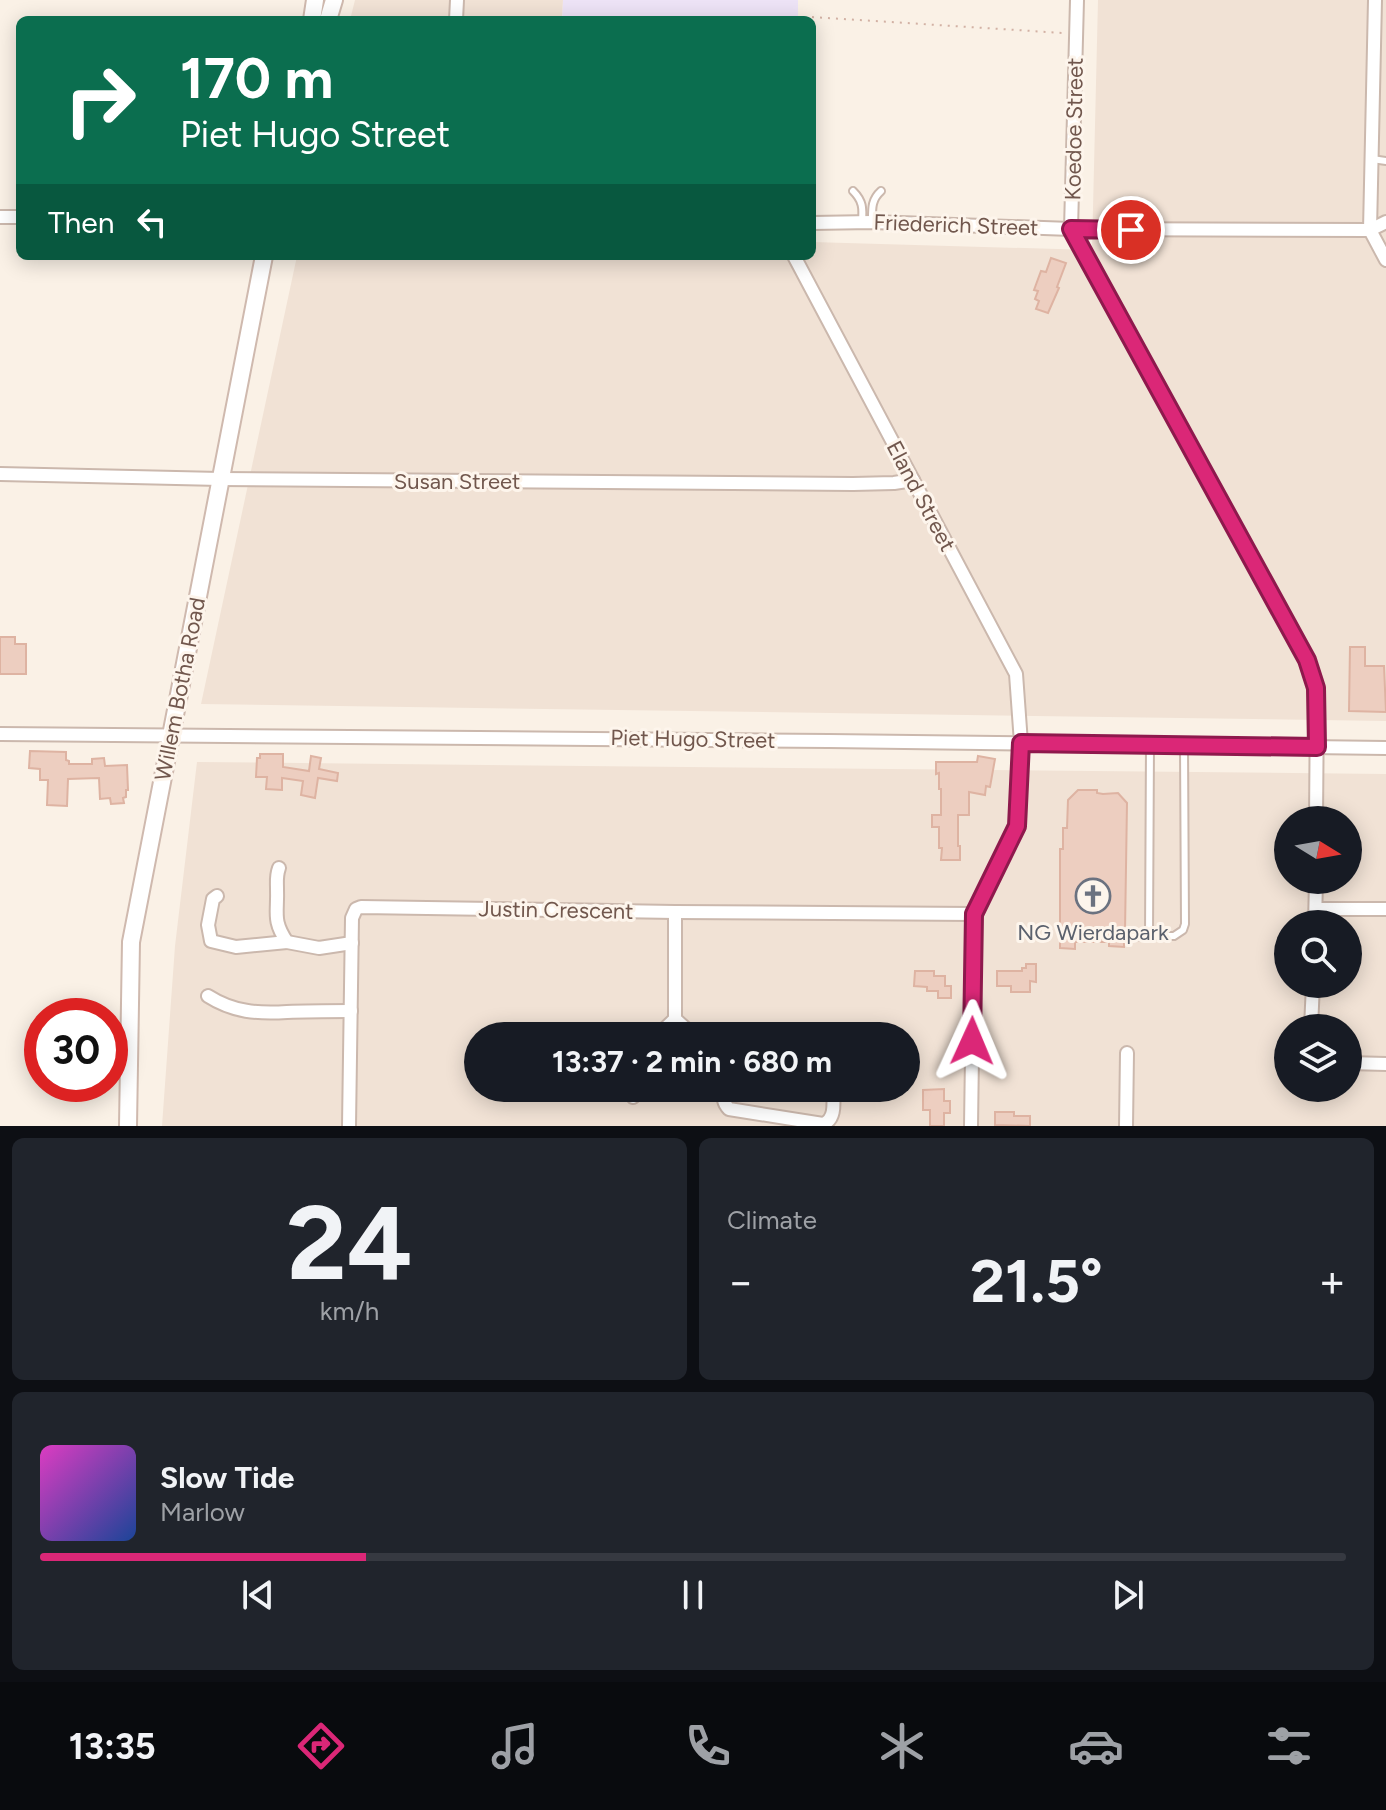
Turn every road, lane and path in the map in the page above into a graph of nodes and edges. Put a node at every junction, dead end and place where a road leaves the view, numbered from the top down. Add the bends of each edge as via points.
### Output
1 (1077, 0) edge
2 (1375, 0) edge
3 (816, 17) edge
4 (1076, 34) junction
5 (1372, 159) junction
6 (1386, 161) edge
7 (853, 191) dead end
8 (881, 191) dead end
9 (867, 222) junction
10 (1386, 222) edge
11 (816, 223) edge
12 (1071, 229) junction
13 (1370, 230) junction
14 (263, 260) edge
15 (796, 260) edge
16 (1386, 260) edge
17 (0, 474) edge
18 (220, 479) junction
19 (913, 480) junction
20 (0, 734) edge
21 (171, 734) junction
22 (1021, 743) junction
23 (1150, 744) junction
24 (1184, 745) junction
25 (1317, 747) junction
26 (1386, 748) edge
27 (1316, 806) edge
28 (279, 868) dead end
29 (1316, 894) edge
30 (217, 896) dead end
31 (1316, 909) joint
32 (1386, 909) edge
33 (675, 912) junction
34 (974, 914) junction
35 (1149, 936) junction
36 (1126, 937) dead end
37 (287, 942) junction
38 (352, 943) junction
39 (208, 996) dead end
40 (351, 1011) junction
41 (675, 1019) junction
42 (672, 1022) edge
43 (678, 1022) edge
44 (1127, 1053) dead end
45 (1362, 1063) edge
46 (1386, 1064) edge
47 (724, 1102) edge
48 (833, 1102) edge
49 (128, 1126) edge
50 (349, 1126) edge
51 (971, 1126) edge
52 (1126, 1126) edge

1 - 4 street, Koedoe Street
2 - 5 street
3 - 4 path
4 - 12 street, Koedoe Street
5 - 6 lane
5 - 13 street
7 - 9 lane
8 - 9 lane
9 - 11 street, Friederich Street
9 - 12 street, Friederich Street
10 - 13 street, Friederich Street
12 - 13 street, Friederich Street
12 - 25 street, Koedoe Street via 1307,660 1316,688
13 - 16 street
14 - 18 street, Willem Botha Road
15 - 19 street, Eland Street
17 - 18 street, Susan Street
18 - 19 street, Susan Street via 838,484
18 - 21 street, Willem Botha Road
19 - 22 street, Eland Street via 1014,668
20 - 21 street, Piet Hugo Street
21 - 22 street, Piet Hugo Street
21 - 49 street, Willem Botha Road via 130,947
22 - 23 street, Piet Hugo Street
22 - 34 street, Eland Street via 1017,826
23 - 24 street, Piet Hugo Street
23 - 35 lane
24 - 25 street, Piet Hugo Street
24 - 35 lane via 1185,924 1174,936
25 - 26 street, Piet Hugo Street
25 - 27 street, Koedoe Street
28 - 37 street via 275,919
29 - 31 street
30 - 37 street via 208,925 211,941 236,947
31 - 32 street
33 - 34 street, Justin Crescent
33 - 38 street, Justin Crescent via 361,907 352,918
33 - 41 street
34 - 51 street
35 - 36 lane
37 - 38 street via 319,948
38 - 40 street, Justin Crescent
39 - 40 street via 247,1013
40 - 50 street, Justin Crescent
41 - 42 street
41 - 43 street
44 - 52 street
45 - 46 street
47 - 48 street via 729,1109 823,1124 832,1117

